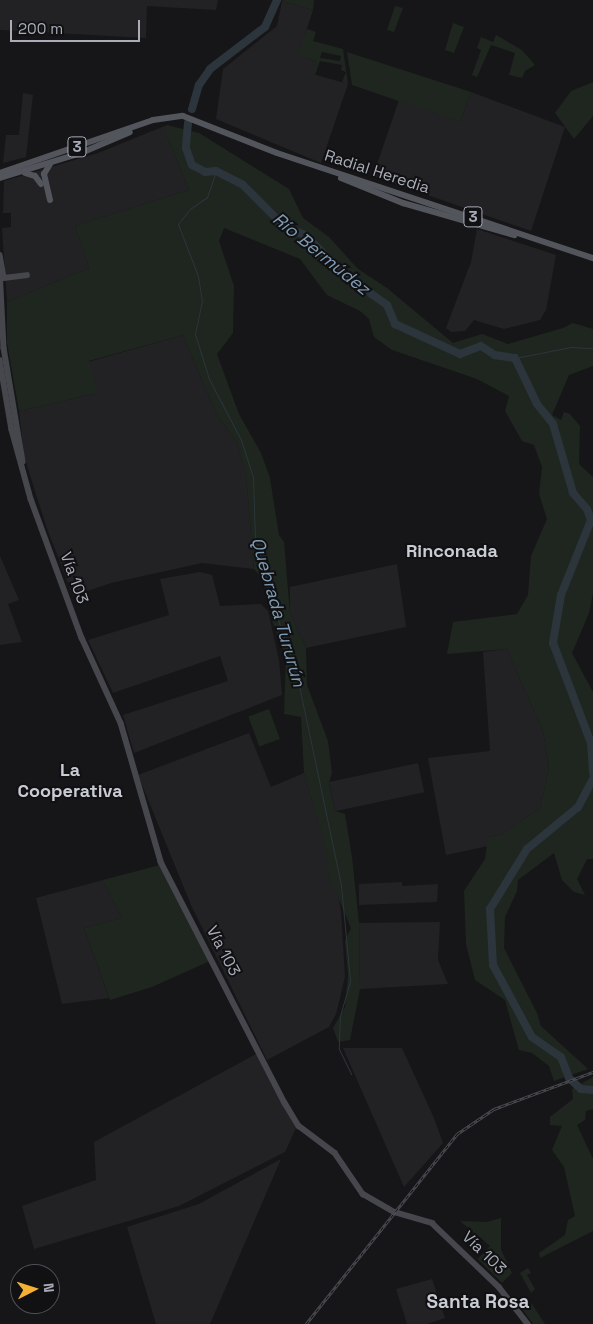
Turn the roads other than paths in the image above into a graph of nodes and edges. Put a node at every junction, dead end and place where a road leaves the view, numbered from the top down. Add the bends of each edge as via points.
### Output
1 (153, 120) junction
2 (124, 130) junction
3 (54, 162) junction
4 (36, 168) junction
5 (324, 169) junction
6 (335, 172) junction
7 (14, 174) junction
8 (2, 176) edge
9 (0, 182) edge
10 (41, 184) dead end
11 (50, 200) dead end
12 (404, 203) junction
13 (476, 218) junction
14 (539, 243) junction
15 (0, 255) edge
16 (593, 258) edge
17 (0, 268) edge
18 (27, 275) dead end
19 (1, 288) edge
20 (0, 338) edge
21 (0, 360) edge
22 (10, 386) junction
23 (18, 454) junction
24 (30, 492) junction
25 (528, 1324) edge

1 - 2 main road, Radial Heredia / 3
1 - 3 main road, Radial Heredia / 3 via 106,143
1 - 5 main road, Radial Heredia / 3 via 176,116 193,119
2 - 4 main road via 40,163
2 - 8 main road, Radial Heredia / 3
3 - 4 main road, Radial Heredia / 3
3 - 11 main road via 44,174
4 - 7 main road, Radial Heredia / 3
5 - 6 main road, Radial Heredia / 3
5 - 12 main road
6 - 12 main road via 398,196
6 - 13 main road, Radial Heredia / 3
7 - 8 main road, Radial Heredia / 3
7 - 10 main road via 33,174
8 - 9 main road
12 - 13 main road via 410,201
12 - 14 main road
13 - 14 main road, Radial Heredia / 3
14 - 16 main road, Radial Heredia / 3
15 - 18 main road via 4,278
17 - 19 main road, Vía 103
19 - 22 main road, Vía 103
20 - 22 main road
21 - 23 main road, Vía 103
22 - 23 main road
22 - 24 main road, Vía 103
23 - 24 main road, Vía 103
24 - 25 main road, Vía 103 via 82,638 121,723 161,862 285,1103 299,1126 334,1152 363,1194 394,1212 432,1223 499,1287

